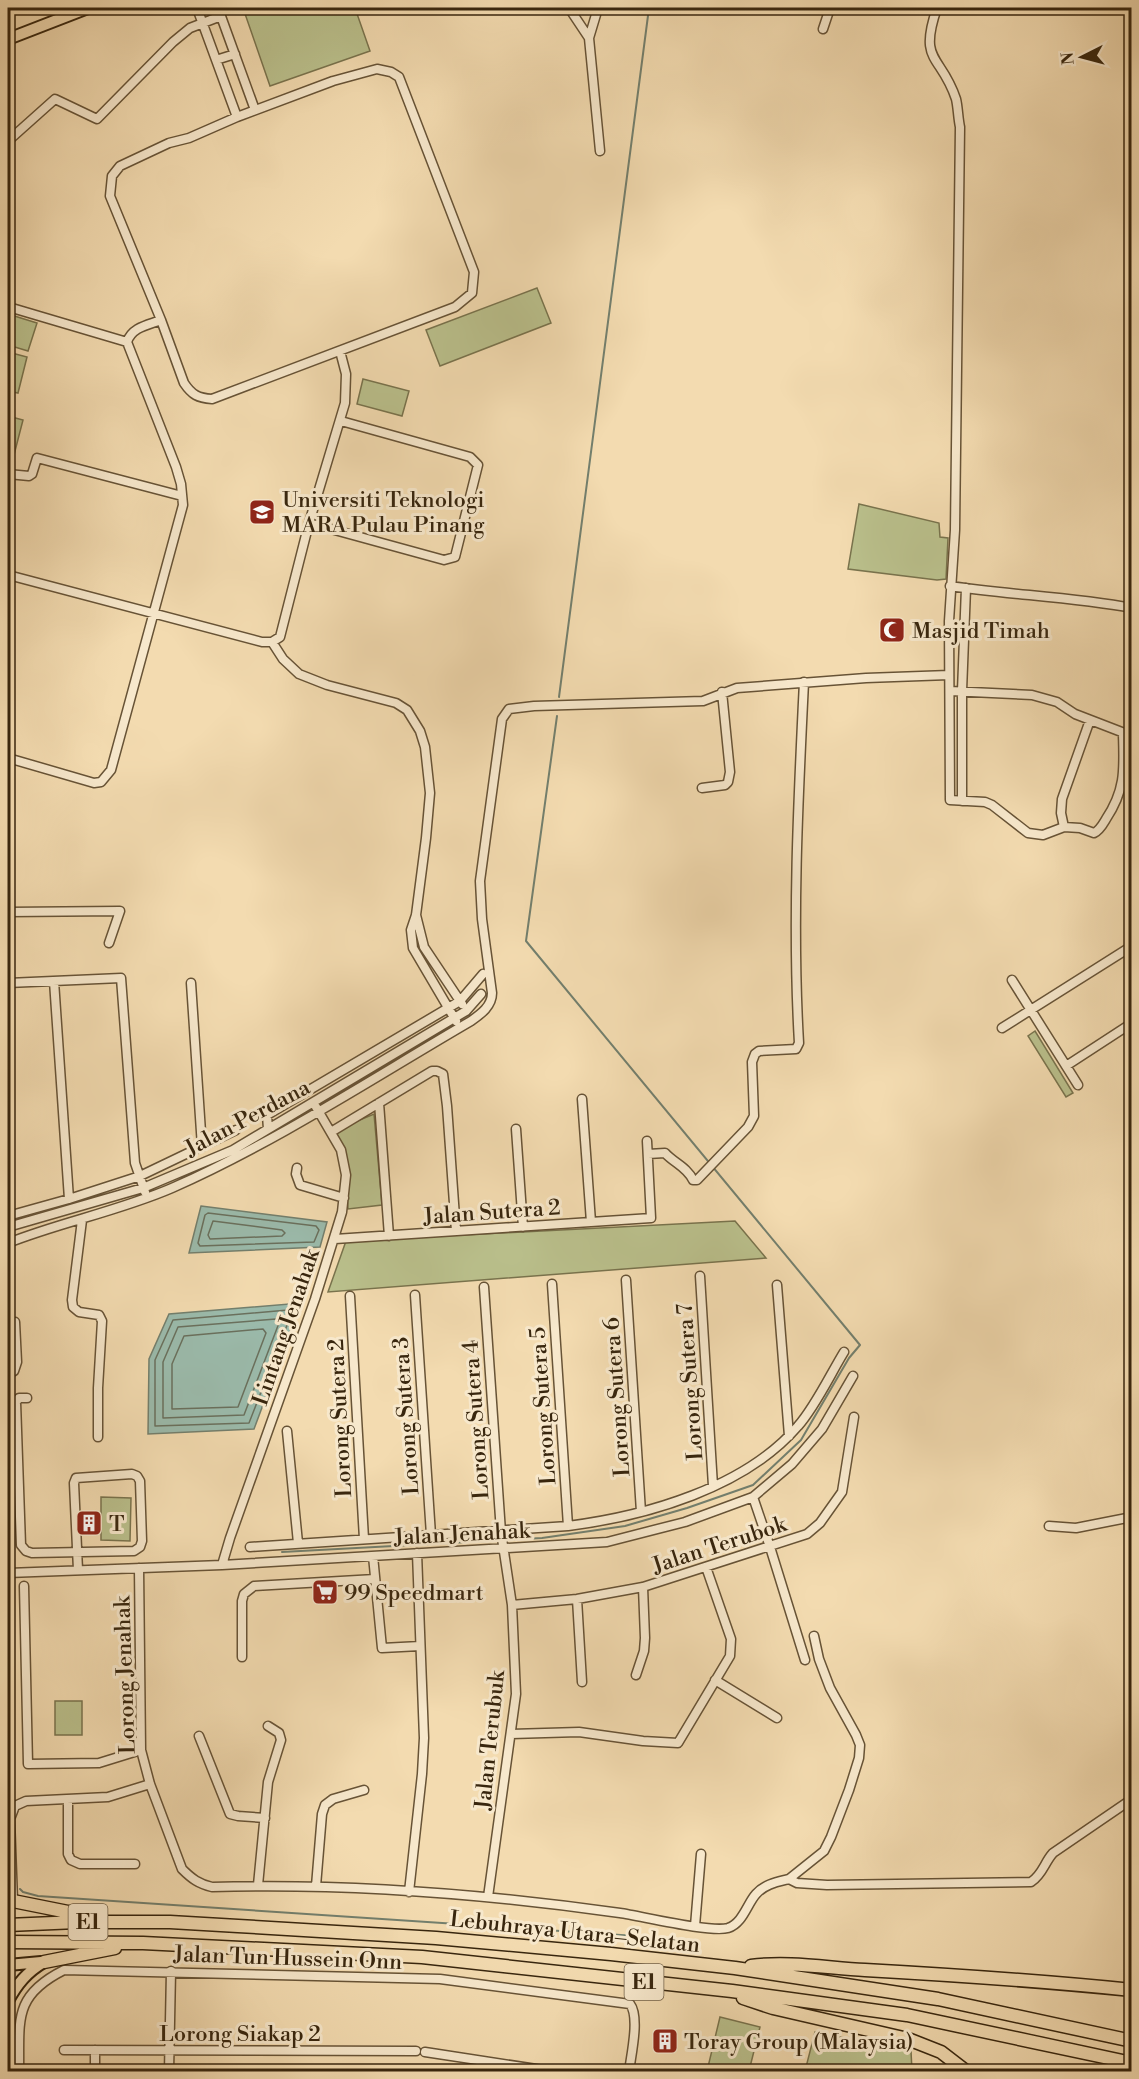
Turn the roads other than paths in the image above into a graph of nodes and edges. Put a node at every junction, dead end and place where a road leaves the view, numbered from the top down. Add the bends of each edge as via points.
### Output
1 (88, 8) edge
2 (197, 8) edge
3 (569, 8) edge
4 (598, 8) edge
5 (830, 8) edge
6 (937, 8) edge
7 (66, 12) edge
8 (219, 12) edge
9 (203, 23) junction
10 (823, 29) dead end
11 (589, 38) junction
12 (8, 39) edge
13 (235, 54) junction
14 (216, 60) junction
15 (255, 110) junction
16 (237, 117) junction
17 (8, 141) edge
18 (600, 152) dead end
19 (12, 308) dead end
20 (161, 320) junction
21 (127, 342) junction
22 (340, 351) junction
23 (341, 421) junction
24 (8, 474) edge
25 (182, 496) junction
26 (309, 523) junction
27 (12, 576) dead end
28 (951, 586) junction
29 (966, 588) junction
30 (1131, 608) edge
31 (153, 613) junction
32 (272, 642) junction
33 (949, 675) junction
34 (804, 682) junction
35 (950, 691) junction
36 (962, 691) junction
37 (722, 692) junction
38 (1090, 720) junction
39 (1127, 735) edge
40 (8, 758) edge
41 (702, 788) dead end
42 (962, 801) junction
43 (1064, 827) junction
44 (8, 912) edge
45 (416, 915) junction
46 (109, 943) dead end
47 (1131, 946) edge
48 (483, 974) dead end
49 (1012, 980) dead end
50 (54, 981) junction
51 (8, 983) edge
52 (191, 983) dead end
53 (481, 994) dead end
54 (460, 1001) junction
55 (449, 1007) junction
56 (1031, 1010) junction
57 (466, 1011) junction
58 (454, 1018) junction
59 (471, 1021) junction
60 (1131, 1023) edge
61 (460, 1028) junction
62 (1002, 1028) dead end
63 (1066, 1065) junction
64 (1078, 1085) dead end
65 (582, 1099) dead end
66 (313, 1102) junction
67 (380, 1103) junction
68 (318, 1111) junction
69 (268, 1129) junction
70 (516, 1129) dead end
71 (236, 1130) dead end
72 (331, 1132) junction
73 (647, 1141) dead end
74 (202, 1147) junction
75 (648, 1154) junction
76 (297, 1168) dead end
77 (140, 1176) junction
78 (144, 1188) junction
79 (148, 1197) junction
80 (345, 1198) junction
81 (69, 1199) junction
82 (8, 1216) edge
83 (82, 1220) junction
84 (591, 1222) junction
85 (8, 1227) edge
86 (524, 1227) junction
87 (456, 1231) junction
88 (389, 1236) junction
89 (335, 1239) junction
90 (8, 1243) edge
91 (700, 1276) dead end
92 (626, 1280) dead end
93 (552, 1284) dead end
94 (777, 1285) dead end
95 (484, 1287) dead end
96 (415, 1294) dead end
97 (350, 1296) dead end
98 (15, 1322) dead end
99 (844, 1352) dead end
100 (9, 1373) edge
101 (853, 1376) dead end
102 (27, 1398) dead end
103 (854, 1417) dead end
104 (287, 1431) dead end
105 (789, 1436) junction
106 (98, 1437) dead end
107 (713, 1486) junction
108 (753, 1497) junction
109 (641, 1512) junction
110 (1131, 1517) edge
111 (568, 1526) junction
112 (1049, 1526) dead end
113 (501, 1532) junction
114 (431, 1535) junction
115 (364, 1539) junction
116 (298, 1543) junction
117 (249, 1547) dead end
118 (770, 1547) junction
119 (504, 1550) junction
120 (77, 1553) junction
121 (417, 1553) junction
122 (373, 1556) junction
123 (222, 1565) junction
124 (705, 1567) junction
125 (139, 1568) junction
126 (78, 1570) junction
127 (8, 1573) edge
128 (375, 1579) junction
129 (24, 1586) dead end
130 (643, 1587) junction
131 (578, 1599) junction
132 (512, 1605) junction
133 (814, 1636) dead end
134 (420, 1646) junction
135 (242, 1657) dead end
136 (805, 1660) dead end
137 (636, 1675) dead end
138 (715, 1680) junction
139 (582, 1682) dead end
140 (777, 1718) dead end
141 (268, 1726) dead end
142 (511, 1734) junction
143 (199, 1736) dead end
144 (141, 1750) junction
145 (150, 1784) junction
146 (364, 1791) dead end
147 (68, 1799) junction
148 (1131, 1799) edge
149 (265, 1818) junction
150 (701, 1854) dead end
151 (135, 1864) dead end
152 (789, 1879) junction
153 (258, 1885) junction
154 (316, 1886) junction
155 (409, 1892) junction
156 (488, 1897) junction
157 (10, 1901) edge
158 (170, 1923) junction
159 (8, 1925) edge
160 (695, 1926) junction
161 (8, 1942) edge
162 (143, 1943) junction
163 (44, 1962) junction
164 (8, 1965) edge
165 (735, 1968) junction
166 (171, 1971) junction
167 (1131, 1990) edge
168 (732, 1991) junction
169 (8, 2001) edge
170 (1131, 2041) edge
171 (64, 2050) dead end
172 (95, 2050) junction
173 (169, 2050) junction
174 (1131, 2063) edge
175 (19, 2072) edge
176 (95, 2072) edge
177 (169, 2072) edge
178 (556, 2072) edge
179 (629, 2072) edge
180 (967, 2072) edge

1 - 7 main road
2 - 9 street
3 - 11 street
4 - 11 street
5 - 10 street
6 - 28 street via 928,40 931,54 956,100 960,127
7 - 12 main road
8 - 9 street
8 - 13 street
9 - 14 street
9 - 17 street via 173,42 97,119 55,99
11 - 18 street
13 - 14 street
13 - 15 street
14 - 16 street
15 - 16 street
15 - 22 street via 377,69 399,77 474,272 472,293 454,307
16 - 20 street via 130,161 112,176 110,196
19 - 21 street
20 - 21 street via 134,330
20 - 22 street via 184,383 198,398 212,399
21 - 25 street via 176,467
22 - 23 street via 346,374
23 - 26 street
23 - 26 street via 476,460 478,465 455,557 444,560
24 - 25 street via 29,476 37,458
25 - 31 street via 183,505
26 - 32 street via 280,637
27 - 31 street
28 - 29 street
28 - 33 street
29 - 30 street
29 - 36 street
31 - 32 street
31 - 40 street via 111,770 101,782
32 - 45 street via 299,674 396,703 414,720 425,747 430,794
33 - 34 street
33 - 35 street
34 - 37 street
34 - 75 street via 795,844 799,1043 796,1049 755,1054 754,1116 697,1180 665,1153
35 - 36 street
35 - 42 street via 950,800
36 - 38 street via 1032,695 1057,702
36 - 42 street
37 - 41 street via 729,780 725,785
37 - 59 street, Jalan Perdana via 703,701 515,707 505,712 480,881 492,998
38 - 39 street
38 - 43 street via 1062,799
39 - 43 street via 1122,789 1098,831
42 - 43 street via 992,805 1028,833 1043,835
44 - 46 street via 120,911
45 - 54 street via 424,947
45 - 55 street via 411,930 413,948
47 - 56 street
48 - 54 street
49 - 56 street
50 - 51 street
50 - 77 street via 121,978 135,1163
50 - 81 street
52 - 74 street
53 - 57 street, Jalan Perdana
54 - 55 street
54 - 57 street
55 - 58 street
55 - 69 street via 267,1115
56 - 62 street
56 - 63 street
57 - 58 street, Jalan Perdana
57 - 59 street
58 - 61 street
58 - 66 street, Jalan Perdana
59 - 61 street, Jalan Perdana
60 - 63 street
61 - 68 street, Jalan Perdana
63 - 64 street
65 - 84 street
66 - 68 street, Lintang Jenahak
66 - 69 street, Jalan Perdana
67 - 72 street
67 - 87 street via 432,1071 443,1074
67 - 88 street
68 - 72 street, Lintang Jenahak
68 - 79 street, Jalan Perdana via 232,1161
69 - 78 street, Jalan Perdana via 233,1150
70 - 86 street
71 - 74 street
72 - 80 street, Lintang Jenahak via 341,1150
73 - 75 street
74 - 77 street
75 - 84 street, Jalan Sutera 2 via 651,1218
76 - 80 street via 300,1185
77 - 78 street
77 - 81 street
78 - 79 street
78 - 85 street, Jalan Perdana
79 - 83 street, Jalan Perdana
80 - 89 street, Lintang Jenahak
81 - 82 street
83 - 90 street, Jalan Perdana
83 - 106 street via 72,1300 79,1312 94,1313 102,1321
84 - 86 street, Jalan Sutera 2
86 - 87 street, Jalan Sutera 2
87 - 88 street, Jalan Sutera 2
88 - 89 street, Jalan Sutera 2
89 - 123 street, Lintang Jenahak
91 - 107 street, Lorong Sutera 7
92 - 109 street, Lorong Sutera 6
93 - 111 street, Lorong Sutera 5
94 - 105 street
95 - 113 street, Lorong Sutera 4
96 - 114 street, Lorong Sutera 3
97 - 115 street, Lorong Sutera 2
98 - 100 street via 17,1362
99 - 105 street
101 - 108 street, Jalan Jenahak via 822,1429 792,1464
102 - 120 street via 16,1401 21,1545 32,1553
103 - 118 street, Jalan Terubok via 838,1500 807,1534
104 - 116 street
105 - 107 street via 763,1460
107 - 109 street
108 - 118 street
108 - 119 street, Jalan Jenahak via 685,1522 607,1542
109 - 111 street
110 - 112 street via 1076,1528
111 - 113 street
113 - 114 street
113 - 119 street, Lorong Sutera 4
114 - 115 street
115 - 116 street
116 - 117 street
118 - 124 street, Jalan Terubok
118 - 136 street
119 - 121 street, Jalan Jenahak
119 - 132 street, Jalan Terubuk
120 - 120 street via 76,1478 137,1476 140,1547 134,1551
120 - 126 street
121 - 122 street, Jalan Jenahak
121 - 134 street
122 - 123 street, Jalan Jenahak
122 - 128 street
123 - 125 street, Jalan Jenahak
124 - 130 street, Jalan Terubok
124 - 138 street via 731,1638 729,1656
125 - 126 street, Jalan Jenahak
125 - 144 street, Lorong Jenahak
126 - 127 street, Jalan Jenahak
128 - 134 street via 382,1648
128 - 135 street via 254,1586 242,1601
129 - 144 street via 28,1764 99,1763
130 - 131 street, Jalan Terubok
130 - 137 street via 644,1651
131 - 132 street, Jalan Terubok
131 - 139 street
132 - 142 street, Jalan Terubuk via 516,1694
133 - 152 street via 830,1688 860,1745 859,1758 824,1851
134 - 155 street via 424,1738
138 - 140 street
138 - 142 street via 678,1743 579,1732
141 - 149 street via 279,1733 281,1740 268,1782
142 - 156 street, Jalan Terubuk
143 - 149 street via 230,1814
144 - 145 street, Lorong Jenahak
145 - 147 street via 108,1797
145 - 153 street, Lorong Jenahak via 183,1869 191,1879 213,1887
146 - 154 street via 325,1804
147 - 151 street via 71,1860 80,1864
147 - 157 street via 26,1801 15,1806 10,1819
148 - 152 street via 1053,1853 1039,1877 1031,1882 828,1885
149 - 153 street
150 - 160 street
152 - 160 street via 761,1890 727,1929
153 - 154 street
154 - 155 street
155 - 156 street
156 - 160 street
157 - 158 highway
158 - 159 highway, Lebuhraya Utara–Selatan / E1
158 - 165 highway, Lebuhraya Utara–Selatan / E1 via 436,1938
161 - 162 highway, Lebuhraya Utara–Selatan / E1
162 - 163 highway
162 - 168 highway, Lebuhraya Utara–Selatan / E1 via 422,1957
163 - 164 main road
163 - 169 main road via 24,1976
165 - 167 highway via 786,1963
165 - 170 highway, Lebuhraya Utara–Selatan / E1 via 938,1999
166 - 173 street
166 - 175 street, Jalan Tun Hussein Onn via 64,1970 50,1977 24,2004 20,2015
166 - 179 street, Jalan Tun Hussein Onn via 440,1979 630,2004 635,2019
168 - 174 highway, Lebuhraya Utara–Selatan / E1 via 907,2015
168 - 180 highway via 773,2008 908,2039 941,2052
171 - 172 street, Lorong Siakap 2
172 - 173 street, Lorong Siakap 2
172 - 176 street
173 - 177 street
173 - 178 street, Lorong Siakap 2 via 421,2052

